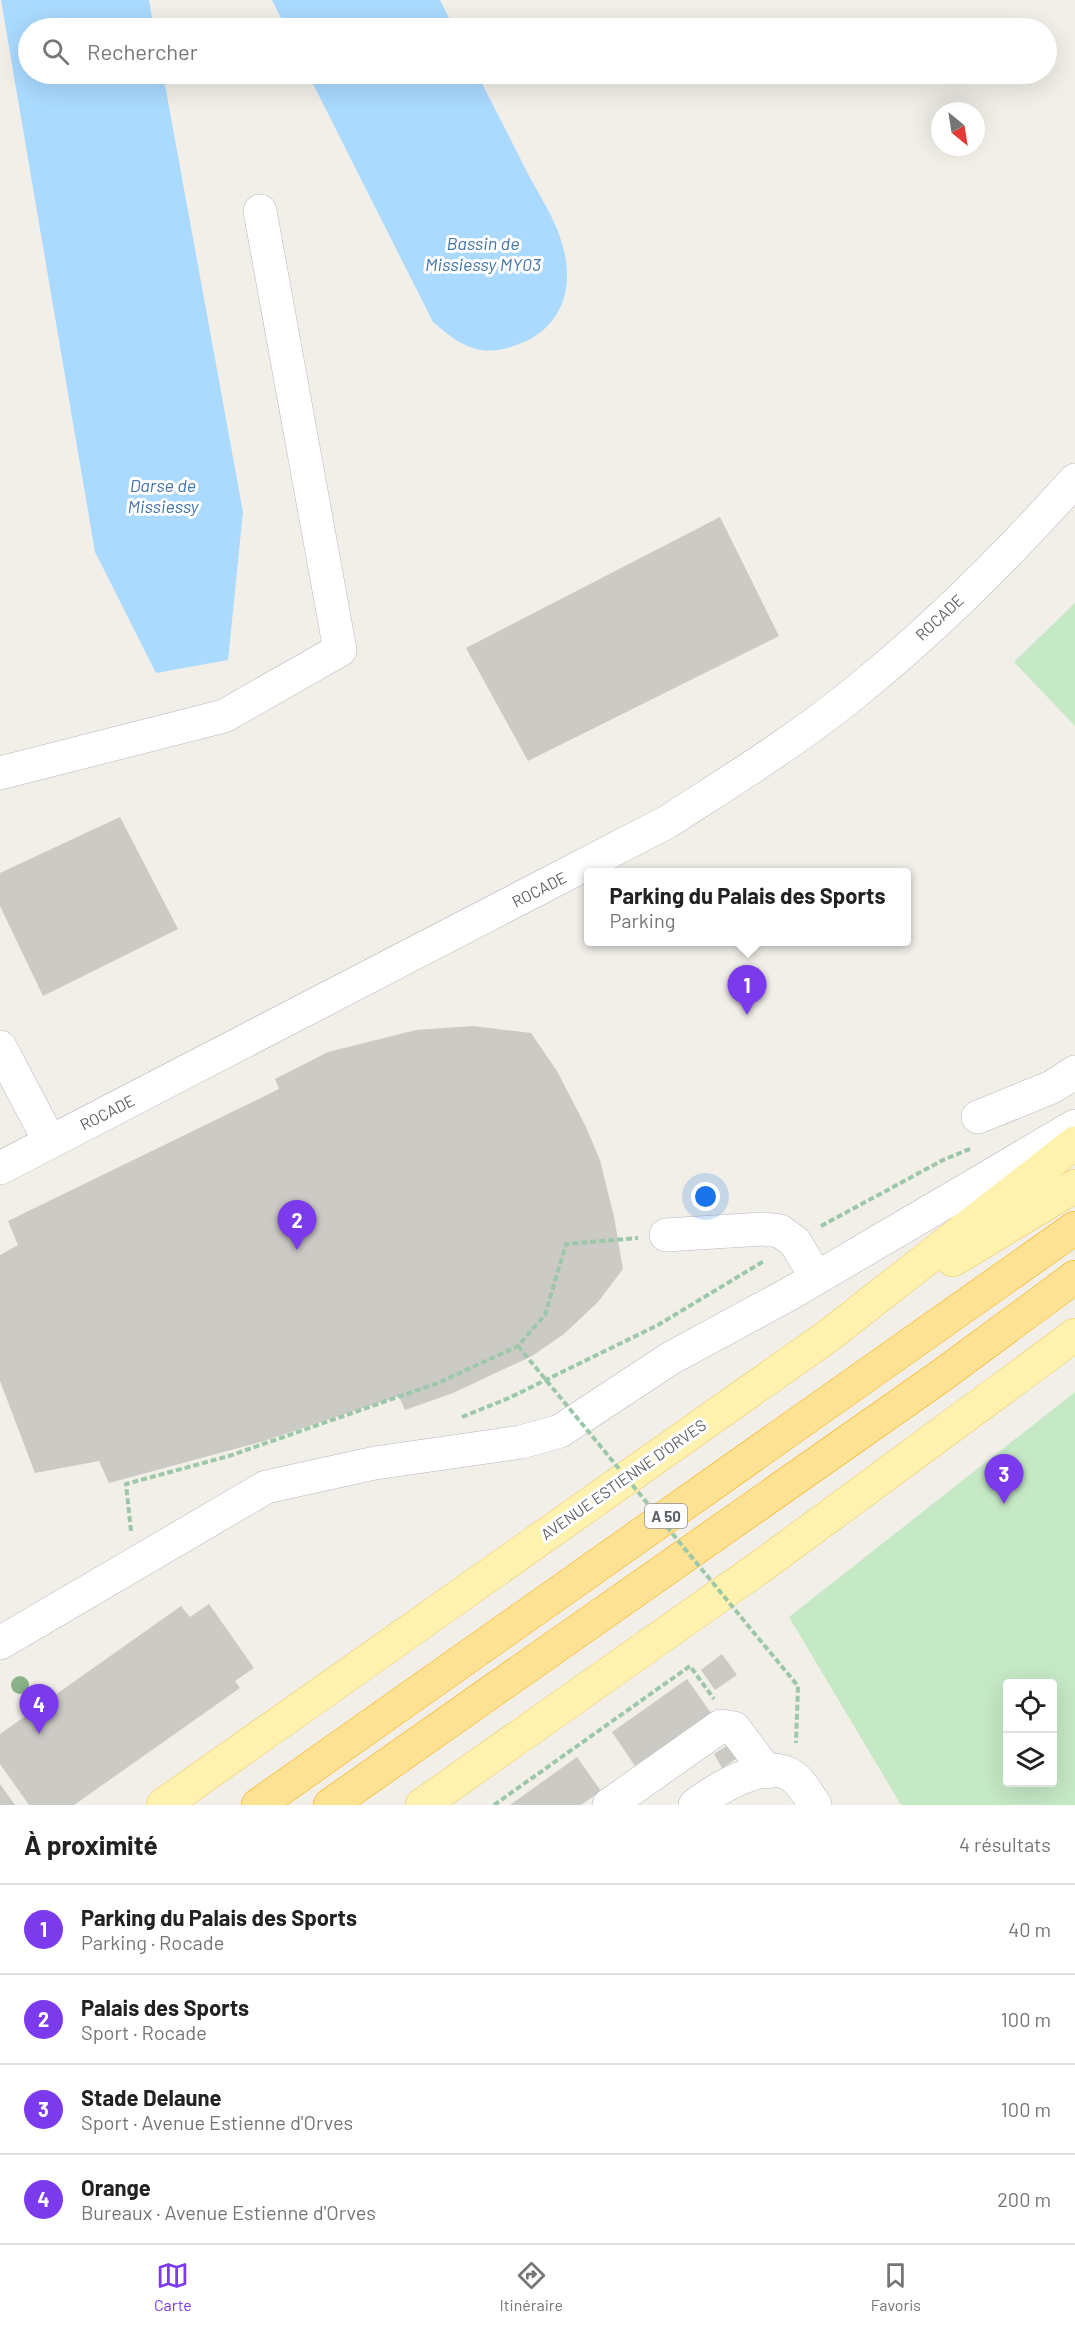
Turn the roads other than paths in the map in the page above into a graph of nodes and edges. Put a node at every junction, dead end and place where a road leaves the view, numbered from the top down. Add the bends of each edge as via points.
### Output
1 (260, 211) dead end
2 (1075, 480) edge
3 (0, 773) edge
4 (0, 1047) edge
5 (1075, 1072) edge
6 (1075, 1128) edge
7 (976, 1132) road end
8 (50, 1142) junction
9 (1075, 1143) edge
10 (0, 1168) edge
11 (1075, 1186) edge
12 (1075, 1228) edge
13 (666, 1235) road end
14 (816, 1277) junction
15 (1075, 1277) edge
16 (873, 1298) junction
17 (1075, 1335) edge
18 (828, 1336) junction
19 (0, 1642) edge
20 (781, 1774) junction
21 (163, 1805) edge
22 (258, 1805) edge
23 (330, 1805) edge
24 (422, 1805) edge
25 (609, 1805) edge
26 (695, 1805) edge
27 (815, 1805) edge
28 (841, 1805) edge

1 - 3 street via 340,650 224,716
2 - 8 street, ROCADE via 956,603 863,687 774,753 678,815
4 - 8 street
5 - 7 street
6 - 14 street
6 - 16 street via 919,1248
8 - 10 street, ROCADE
9 - 16 main road, AVENUE ESTIENNE D'ORVES
11 - 18 main road
12 - 22 highway, A 50
13 - 14 street via 780,1231 795,1242
14 - 19 street via 671,1358 560,1431 521,1442 375,1463 266,1487
15 - 23 highway, A 50
16 - 18 main road, AVENUE ESTIENNE D'ORVES
17 - 24 main road via 763,1565
18 - 21 main road, AVENUE ESTIENNE D'ORVES
20 - 25 street via 734,1728 721,1726
20 - 26 street via 746,1774
20 - 27 street
20 - 28 street via 815,1773

